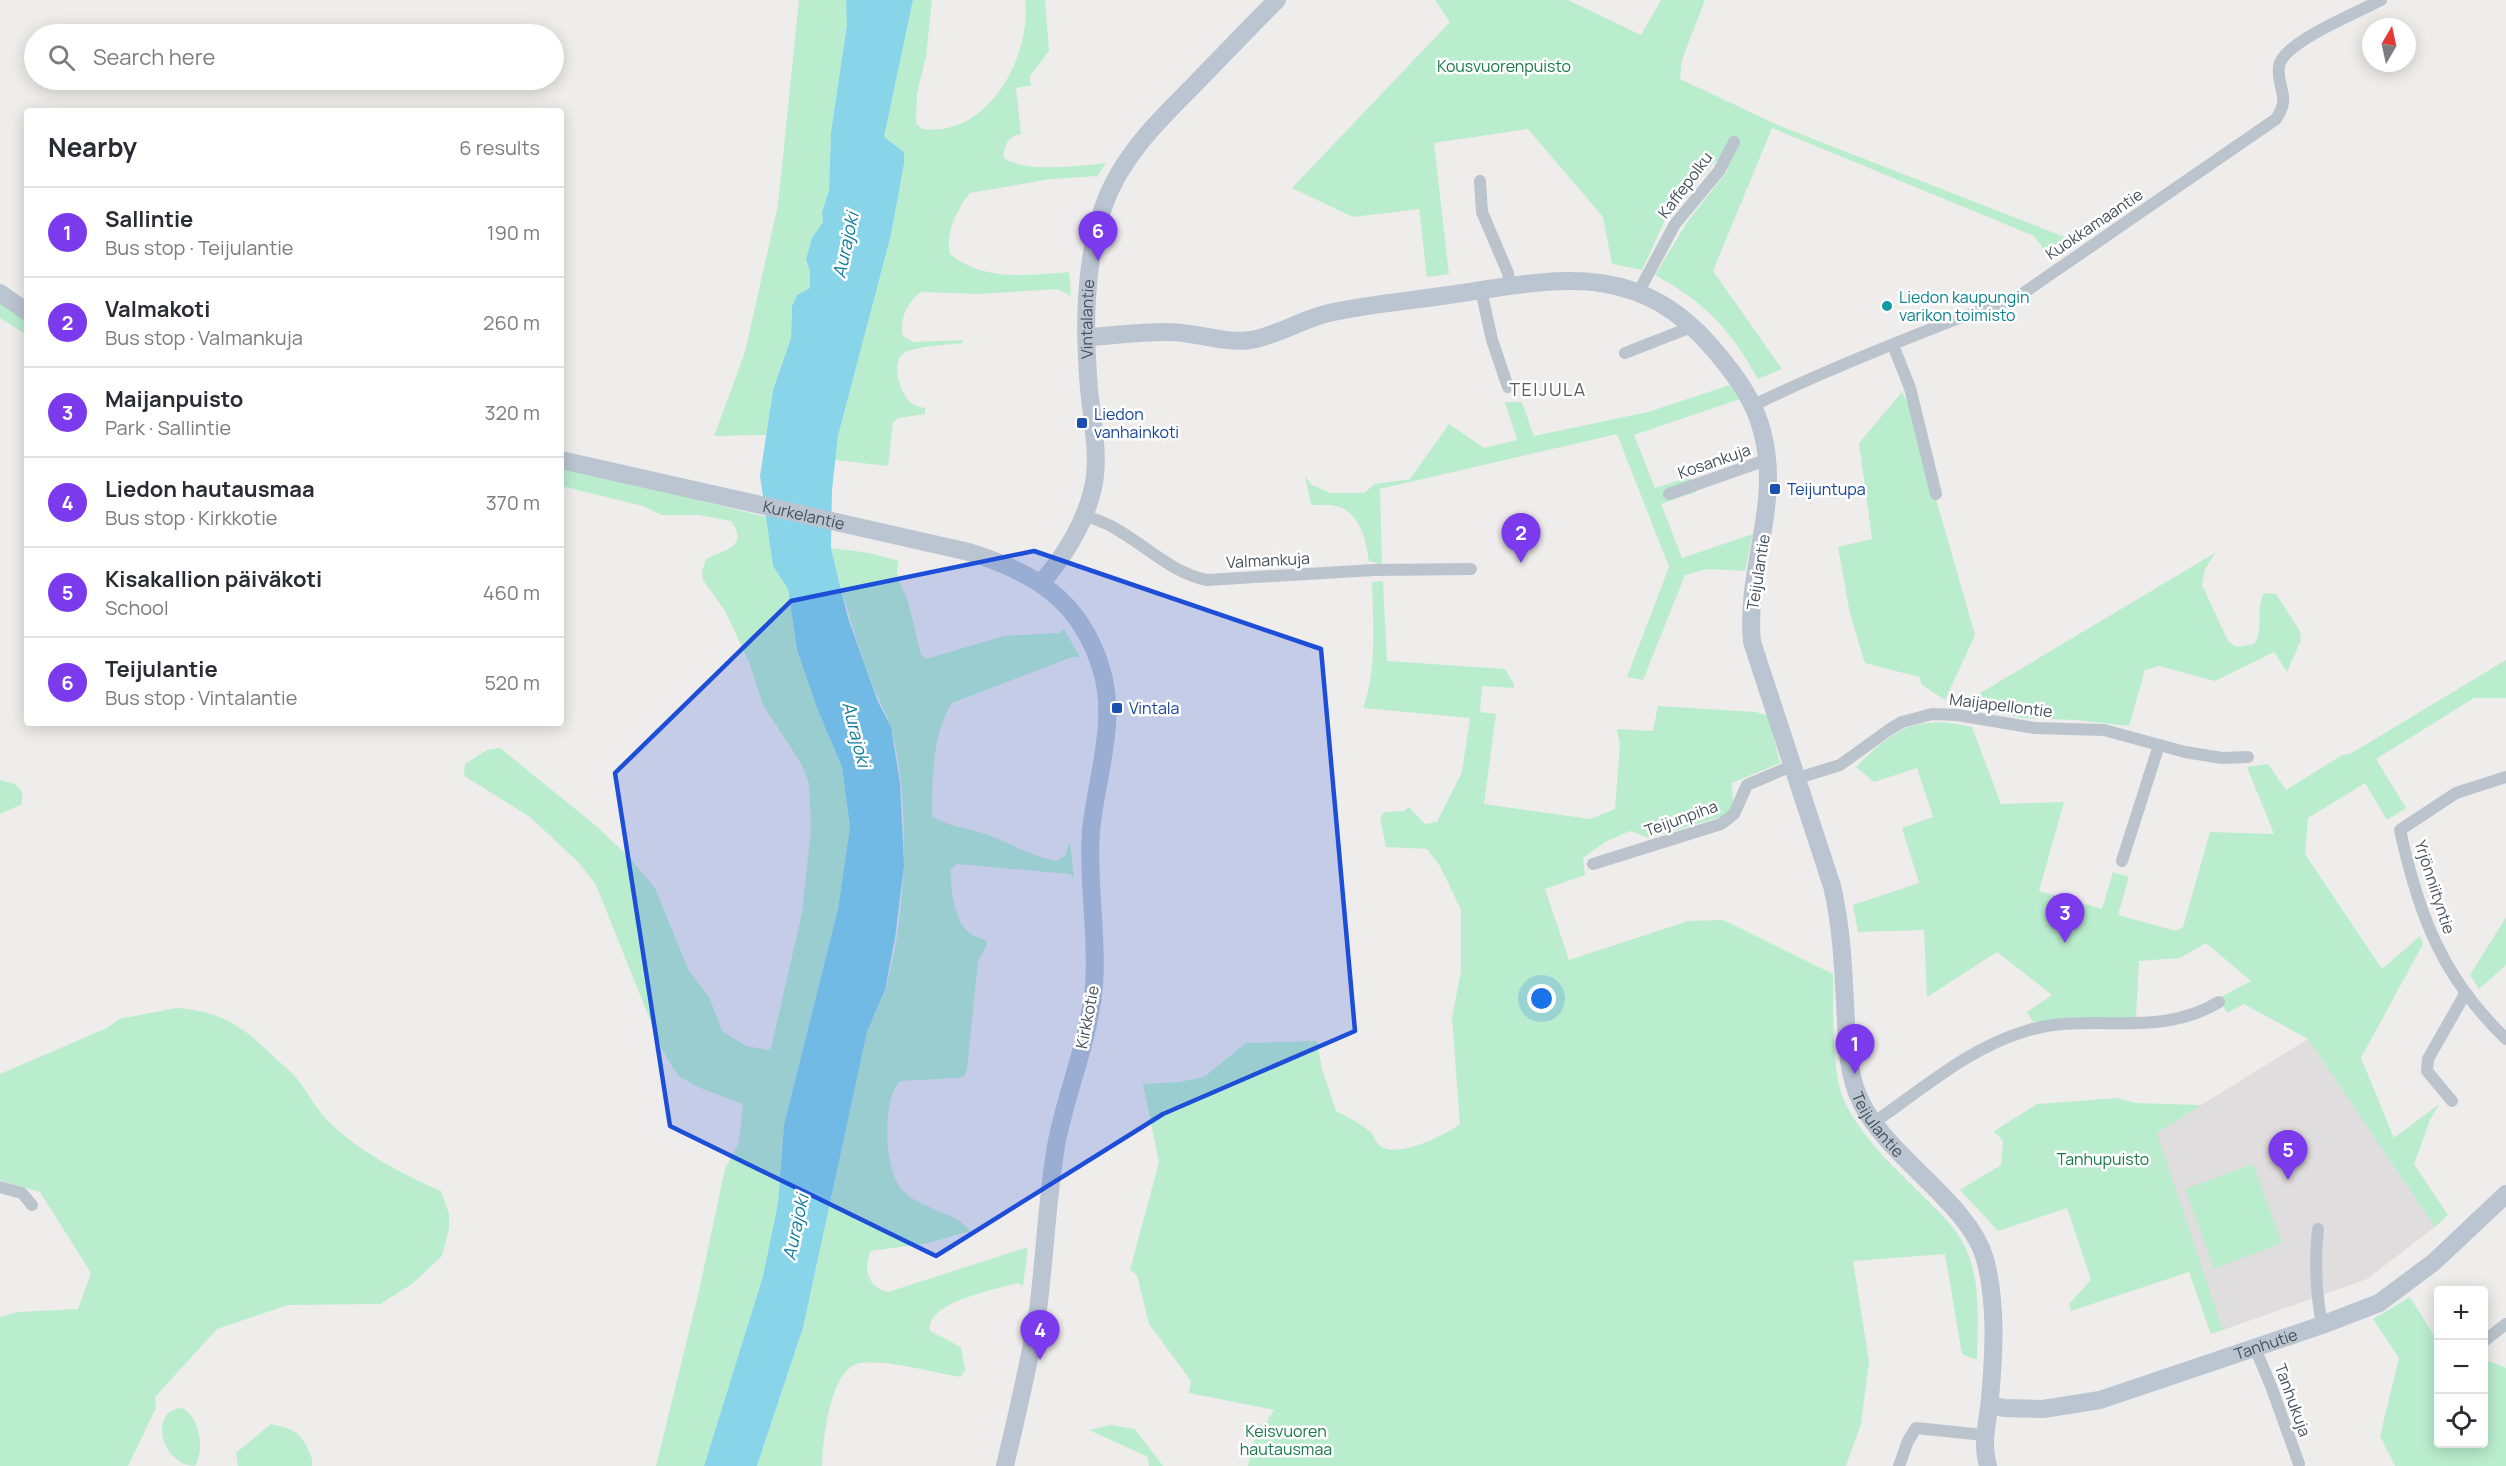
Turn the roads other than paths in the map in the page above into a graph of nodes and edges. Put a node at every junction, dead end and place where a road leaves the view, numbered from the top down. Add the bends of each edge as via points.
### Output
1 (1277, 0) edge
2 (2381, 0) edge
3 (1734, 142) dead end
4 (1480, 181) dead end
5 (1642, 285) junction
6 (1510, 287) junction
7 (1481, 290) junction
8 (0, 293) edge
9 (24, 310) edge
10 (1694, 326) junction
11 (1087, 337) junction
12 (1893, 345) junction
13 (1625, 353) dead end
14 (1508, 387) dead end
15 (1754, 405) junction
16 (1769, 459) junction
17 (564, 461) edge
18 (1669, 494) dead end
19 (1936, 494) dead end
20 (1084, 516) junction
21 (1471, 569) dead end
22 (1041, 583) junction
23 (2158, 745) junction
24 (2248, 757) dead end
25 (1796, 772) junction
26 (2506, 777) edge
27 (2122, 861) dead end
28 (1593, 864) dead end
29 (2464, 994) junction
30 (2219, 1002) dead end
31 (2506, 1039) edge
32 (2452, 1101) dead end
33 (1874, 1123) junction
34 (0, 1187) edge
35 (2506, 1194) edge
36 (32, 1205) dead end
37 (2318, 1229) dead end
38 (2506, 1323) edge
39 (2322, 1325) junction
40 (2485, 1340) edge
41 (2254, 1348) junction
42 (1990, 1405) junction
43 (1983, 1434) junction
44 (2299, 1464) dead end
45 (1005, 1466) edge
46 (1899, 1466) edge
47 (1988, 1466) edge

1 - 11 street, Vintalantie via 1158,121 1114,183 1092,255
2 - 12 street, Kuokkamaantie via 2297,44 2285,55 2279,69 2284,102 2276,119 2019,296
3 - 5 street, Kaffepolku via 1719,171 1675,224
4 - 6 street via 1482,212 1508,273
5 - 6 street, Teijulantie via 1589,282
5 - 10 street, Teijulantie
6 - 7 street, Teijulantie
7 - 11 street, Teijulantie via 1331,312 1245,340 1168,332
7 - 14 street
8 - 9 street
10 - 13 street
10 - 15 street, Teijulantie
11 - 20 street, Vintalantie via 1095,453 1093,486
12 - 15 street, Kuokkamaantie
12 - 19 street via 1910,388
15 - 16 street, Teijulantie
16 - 18 street, Kosankuja
16 - 25 street, Teijulantie via 1769,498 1751,591 1752,642
17 - 22 street, Kurkelantie via 969,552 1007,564
20 - 21 street, Valmankuja via 1099,519 1187,574 1207,580 1374,570
20 - 22 street, Vintalantie
22 - 45 street, Kirkkotie via 1071,612 1096,653 1105,684 1107,723 1090,847 1095,966 1090,1015 1059,1134 1038,1308
23 - 24 street, Maijapellontie via 2222,758
23 - 25 street, Maijapellontie via 2104,730 2035,728 1932,714 1902,722 1840,765
23 - 27 street
25 - 28 street, Teijunpiha via 1747,784 1734,814 1721,824
25 - 33 street, Teijulantie via 1839,914 1852,1079
26 - 29 street, Yrjönniityntie via 2456,793 2400,830 2424,917
29 - 31 street, Yrjönniityntie
29 - 32 street via 2428,1059 2427,1071
30 - 33 street via 2201,1013 2165,1023 2026,1030 1967,1057
33 - 42 street, Teijulantie via 1966,1223 1981,1246 1994,1340
34 - 36 street via 22,1193
35 - 39 street, Tanhutie via 2434,1262 2392,1294
37 - 39 street via 2314,1258
38 - 40 street
39 - 41 street, Tanhutie
41 - 42 street, Tanhutie via 2100,1400 2043,1408
41 - 44 street, Tanhukuja
42 - 43 street, Teijulantie
43 - 46 street via 1916,1428
43 - 47 street

